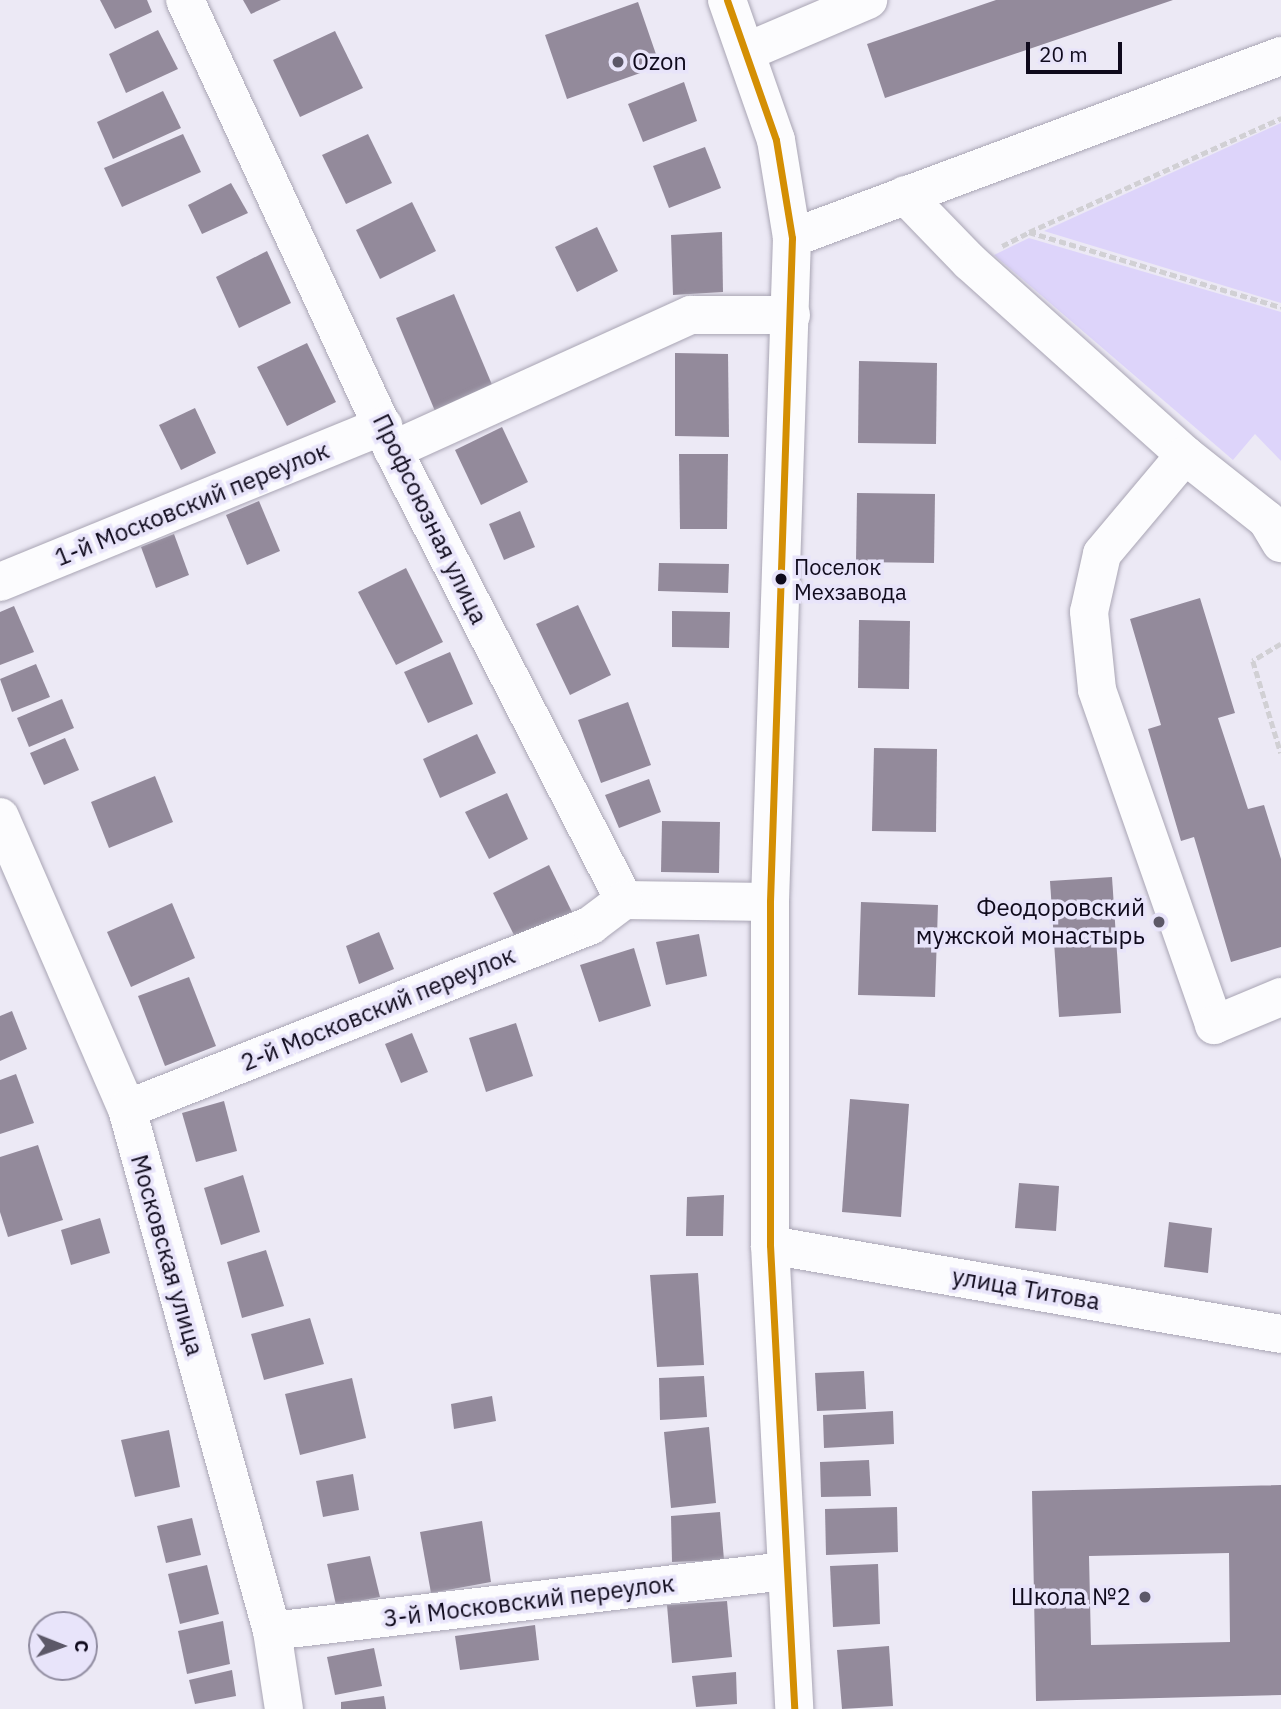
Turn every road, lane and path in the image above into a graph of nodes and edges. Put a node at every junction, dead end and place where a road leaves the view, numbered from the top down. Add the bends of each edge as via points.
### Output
1 (185, 0) edge
2 (727, 0) edge
3 (868, 0) edge
4 (746, 52) junction
5 (1281, 56) edge
6 (1281, 118) edge
7 (905, 195) junction
8 (1029, 232) junction
9 (792, 238) junction
10 (970, 262) junction
11 (1281, 307) edge
12 (791, 315) junction
13 (388, 438) junction
14 (1185, 455) junction
15 (1281, 543) edge
16 (0, 582) edge
17 (1281, 644) edge
18 (1281, 753) edge
19 (0, 817) edge
20 (624, 900) junction
21 (770, 902) junction
22 (1281, 997) edge
23 (127, 1109) junction
24 (770, 1245) junction
25 (1281, 1334) edge
26 (786, 1571) junction
27 (272, 1631) junction
28 (284, 1709) edge
29 (794, 1709) edge

1 - 13 street, Профсоюзная улица
2 - 4 street
3 - 4 street
4 - 9 street via 776,140
5 - 7 street
6 - 8 path
7 - 9 street
7 - 10 street
8 - 10 path
8 - 11 path
9 - 12 street
10 - 14 street
12 - 13 street, 1-й Московский переулок via 691,315
12 - 21 street
13 - 16 street, 1-й Московский переулок
13 - 20 street, Профсоюзная улица
14 - 15 street via 1267,520
14 - 22 street via 1102,554 1089,612 1097,690 1214,1025
17 - 18 path via 1253,661
19 - 23 street, Московская улица
20 - 21 street
20 - 23 street, 2-й Московский переулок via 591,925
21 - 24 street
23 - 27 street, Московская улица
24 - 25 street, улица Титова
24 - 26 street
26 - 27 street, 3-й Московский переулок
26 - 29 street
27 - 28 street, Московская улица

